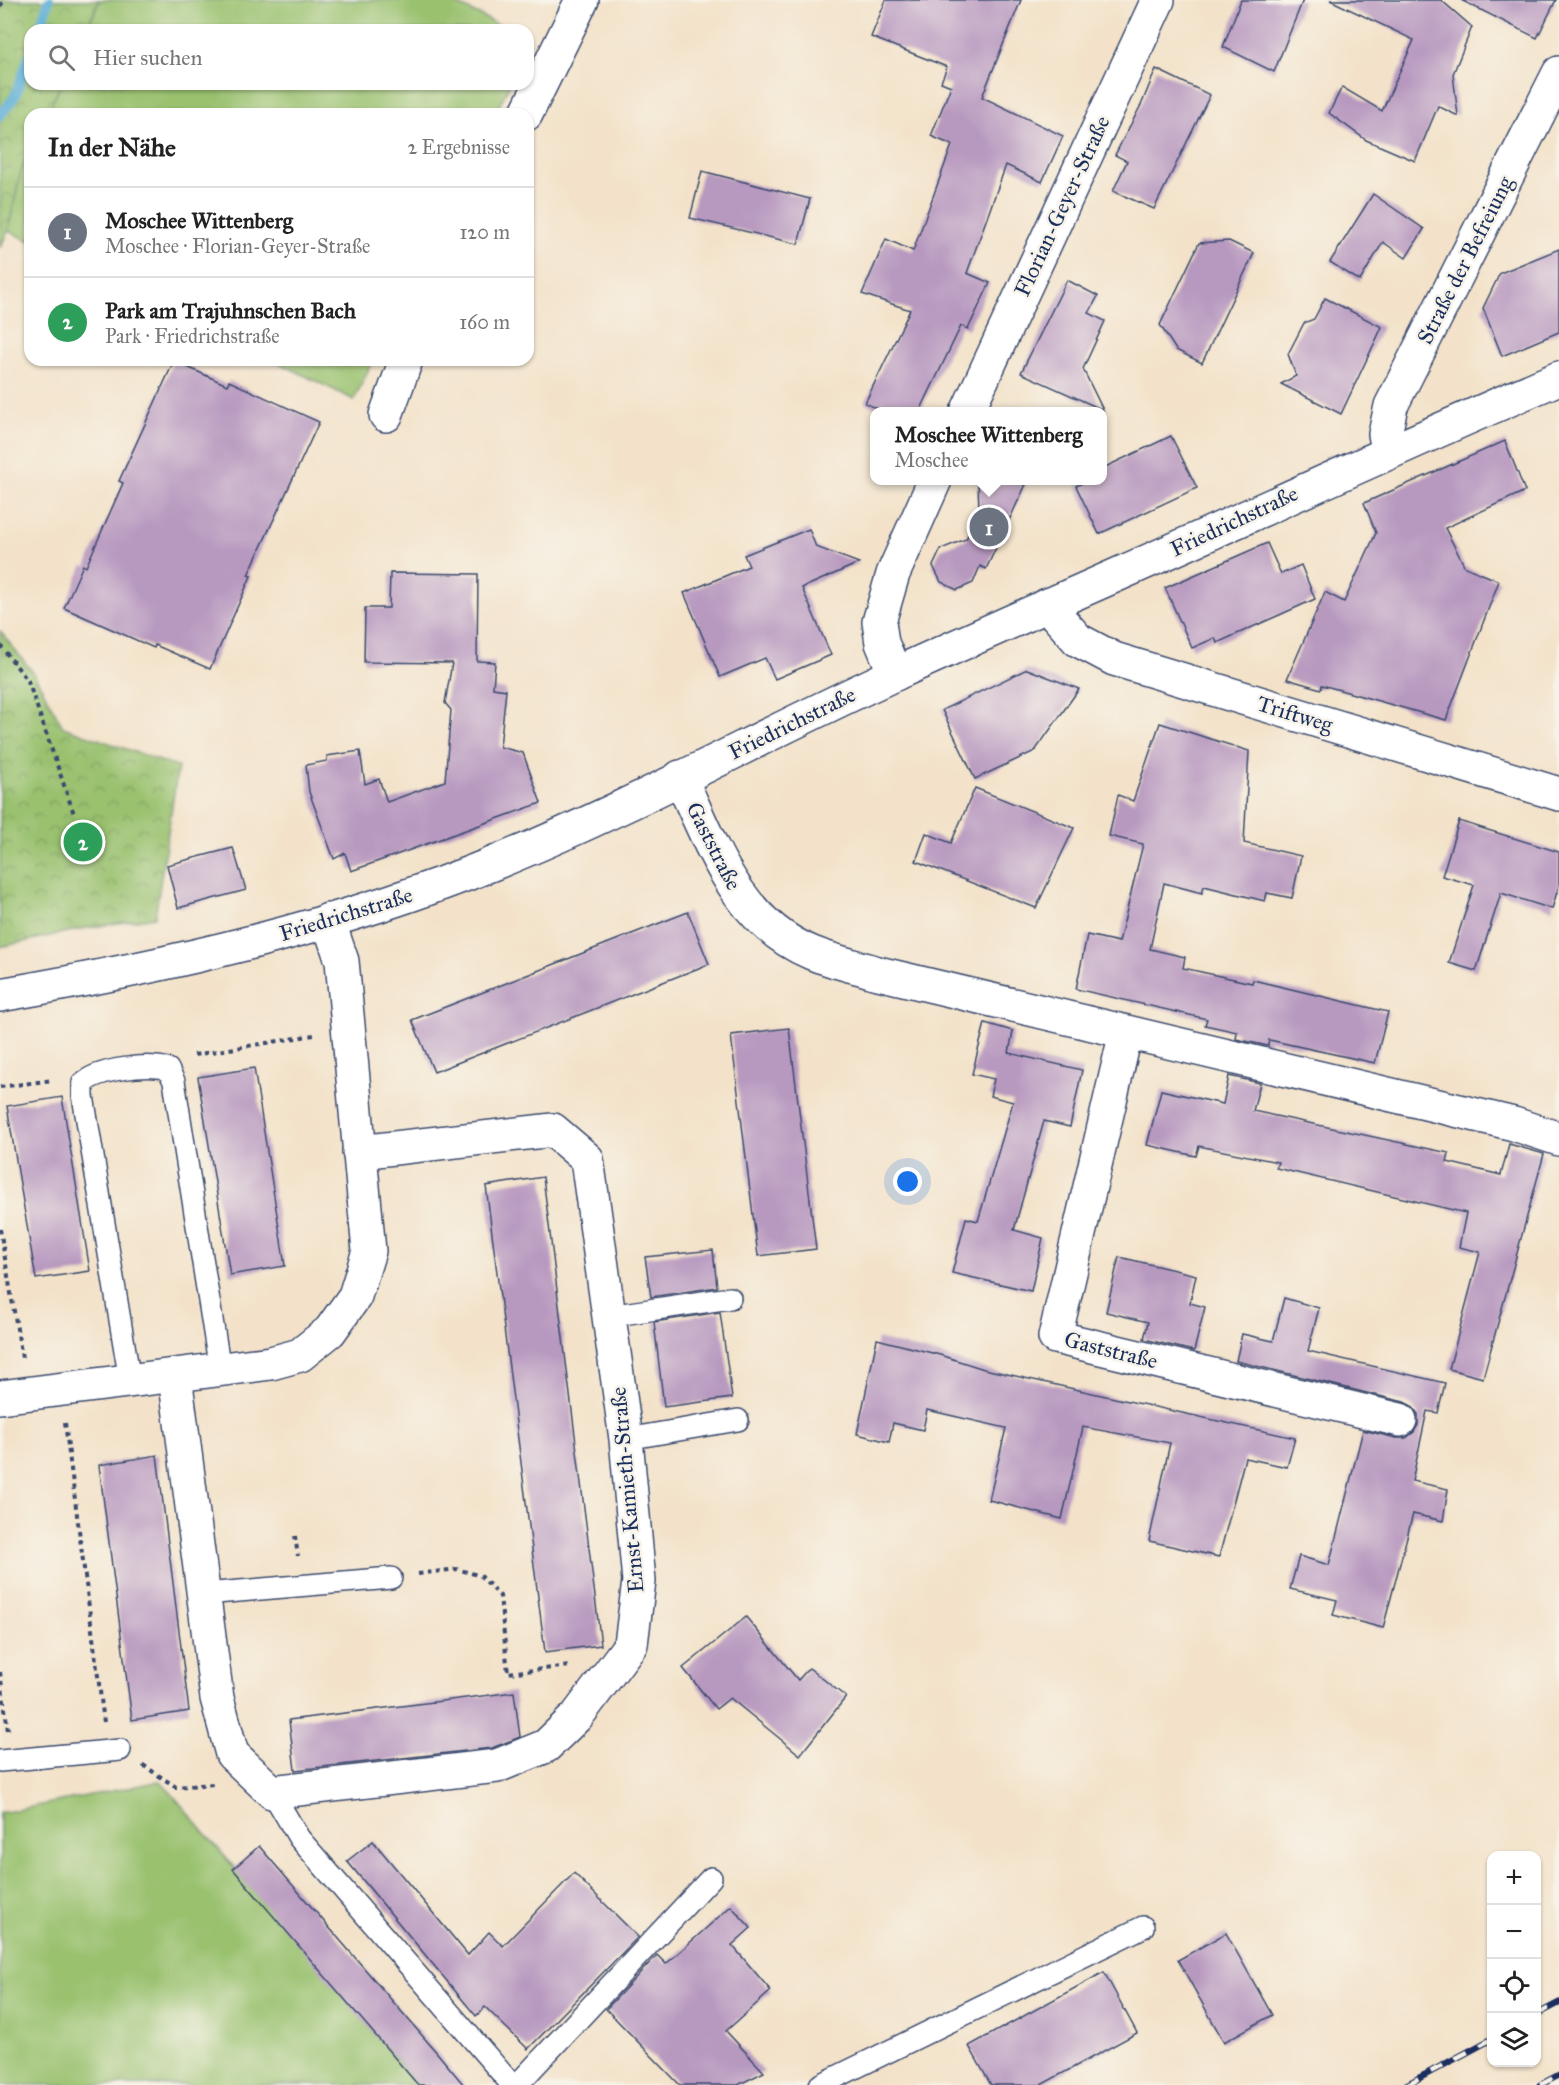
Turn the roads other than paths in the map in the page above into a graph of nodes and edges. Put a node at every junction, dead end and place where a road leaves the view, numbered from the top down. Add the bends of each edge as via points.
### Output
1 (582, 0) edge
2 (1158, 0) edge
3 (1559, 73) edge
4 (529, 108) edge
5 (404, 366) edge
6 (1559, 378) edge
7 (969, 407) edge
8 (386, 416) dead end
9 (1388, 451) junction
10 (933, 485) edge
11 (1047, 605) junction
12 (895, 674) junction
13 (680, 777) junction
14 (1559, 794) edge
15 (328, 920) junction
16 (0, 995) edge
17 (1126, 1032) junction
18 (1559, 1139) edge
19 (359, 1152) junction
20 (730, 1298) dead end
21 (609, 1316) junction
22 (220, 1370) junction
23 (175, 1376) junction
24 (130, 1382) junction
25 (14, 1395) edge
26 (738, 1420) dead end
27 (1400, 1420) dead end
28 (626, 1439) junction
29 (391, 1578) road end
30 (204, 1594) junction
31 (114, 1751) road end
32 (6, 1760) edge
33 (262, 1782) junction
34 (711, 1878) dead end
35 (1143, 1928) dead end
36 (512, 2085) edge
37 (517, 2085) edge
38 (820, 2085) edge

1 - 4 street
2 - 7 street, Florian-Geyer-Straße
3 - 9 street, Straße der Befreiung via 1391,406 1385,434
5 - 8 street
6 - 9 street, Friedrichstraße
9 - 11 street, Friedrichstraße
10 - 12 street via 893,574 879,622 882,643
11 - 12 street, Friedrichstraße
11 - 14 street, Triftweg via 1078,640 1114,659
12 - 13 street, Friedrichstraße
13 - 15 street, Friedrichstraße via 451,881
13 - 17 street, Gaststraße via 726,876 764,924 785,939 813,953 874,972
15 - 16 street, Friedrichstraße via 186,958
15 - 19 street via 342,961
17 - 18 street, Gaststraße via 1514,1124
17 - 27 street, Gaststraße via 1055,1337
19 - 21 street, Ernst-Kamieth-Straße via 553,1130 587,1160
19 - 22 street via 369,1251 355,1296 330,1331 300,1354 271,1363
20 - 21 lane
21 - 28 street, Ernst-Kamieth-Straße
22 - 23 street
22 - 24 lane via 174,1082 168,1069 155,1065 93,1075 83,1083
23 - 24 street
23 - 30 street
24 - 25 street
26 - 28 lane
28 - 33 street, Ernst-Kamieth-Straße via 639,1581 631,1644 577,1716 546,1746 497,1766
29 - 30 lane
30 - 33 street via 217,1698 232,1754
31 - 32 lane
33 - 36 lane via 299,1838
34 - 37 lane
35 - 38 lane

